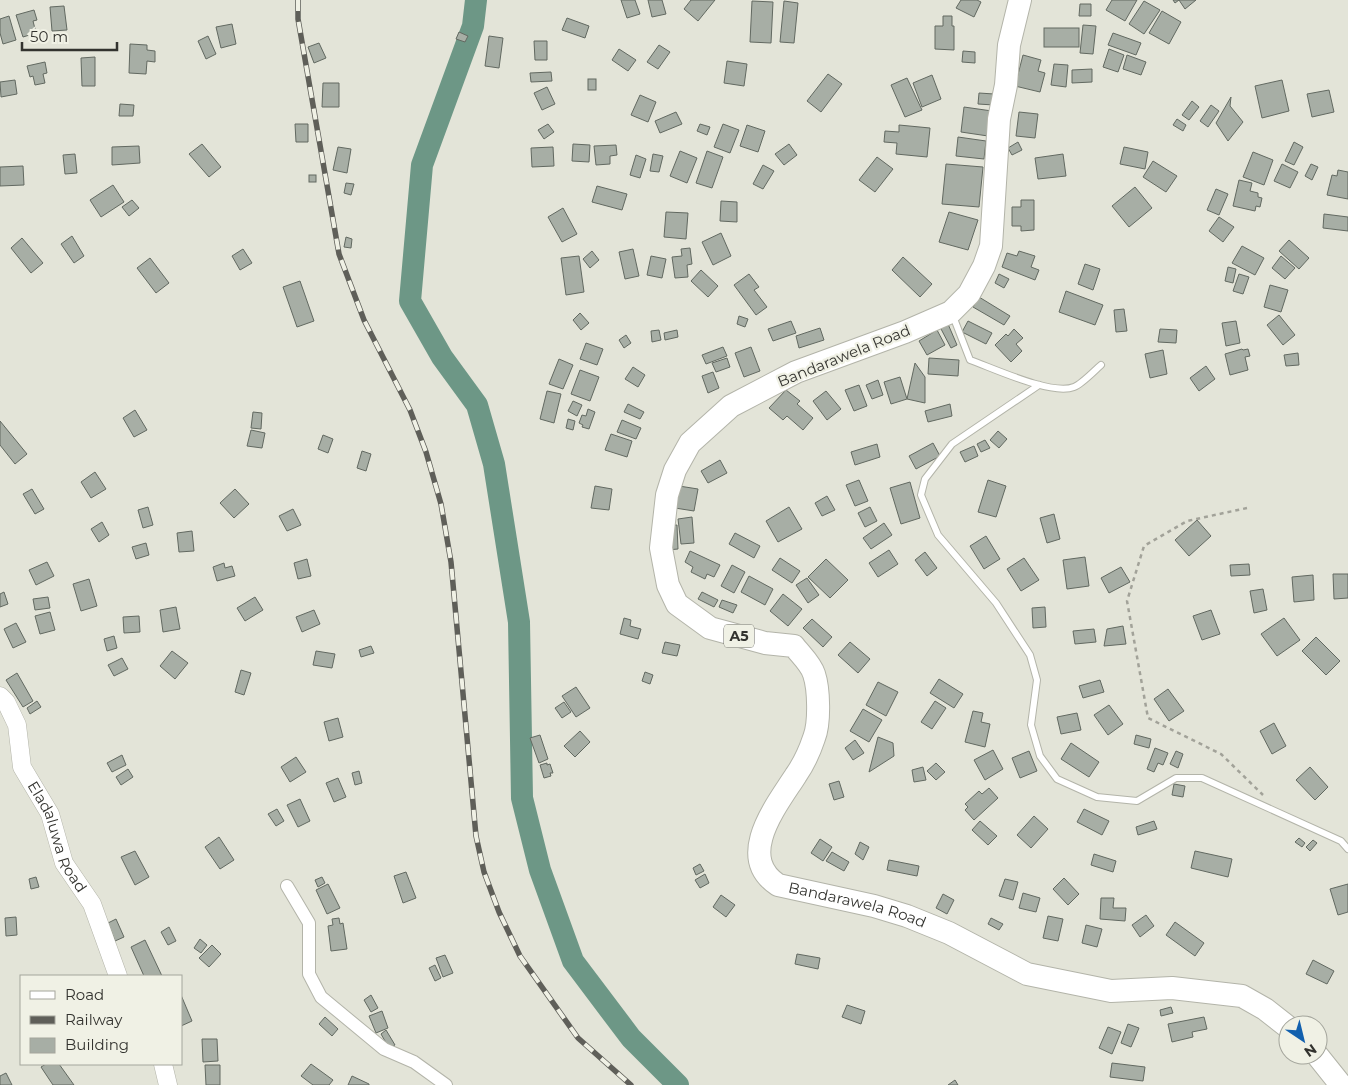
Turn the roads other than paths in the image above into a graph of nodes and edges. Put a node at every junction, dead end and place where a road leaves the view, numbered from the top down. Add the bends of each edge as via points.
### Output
1 (1020, 0) edge
2 (951, 312) junction
3 (1101, 365) dead end
4 (1039, 385) junction
5 (0, 696) edge
6 (1348, 848) edge
7 (287, 886) dead end
8 (118, 975) edge
9 (1278, 1019) edge
10 (163, 1065) edge
11 (1325, 1065) edge
12 (168, 1085) edge
13 (446, 1085) edge
14 (1341, 1085) edge

1 - 2 highway, Bandarawela Road / A5 via 1009,45 999,119 991,246 969,294
2 - 4 lane via 970,360
2 - 9 highway, Bandarawela Road / A5 via 796,372 731,406 690,443 674,470 667,495 661,548 668,585 677,604 710,628 765,643 794,646 814,672 818,706 815,736 798,774 768,820 760,840 761,864 778,885 907,916 949,933 1027,974 1111,992 1172,988 1242,996
3 - 4 lane via 1075,387 1057,390
4 - 6 lane via 952,444 925,479 921,495 938,535 996,603 1030,655 1037,680 1031,725 1040,756 1057,779 1097,798 1137,801 1176,778 1202,778 1341,841
5 - 8 street, Eladaluwa Road via 16,725 22,767 50,814 64,863 92,904
7 - 13 street via 309,923 309,974 321,997 384,1050 414,1062
10 - 12 street
11 - 14 highway

